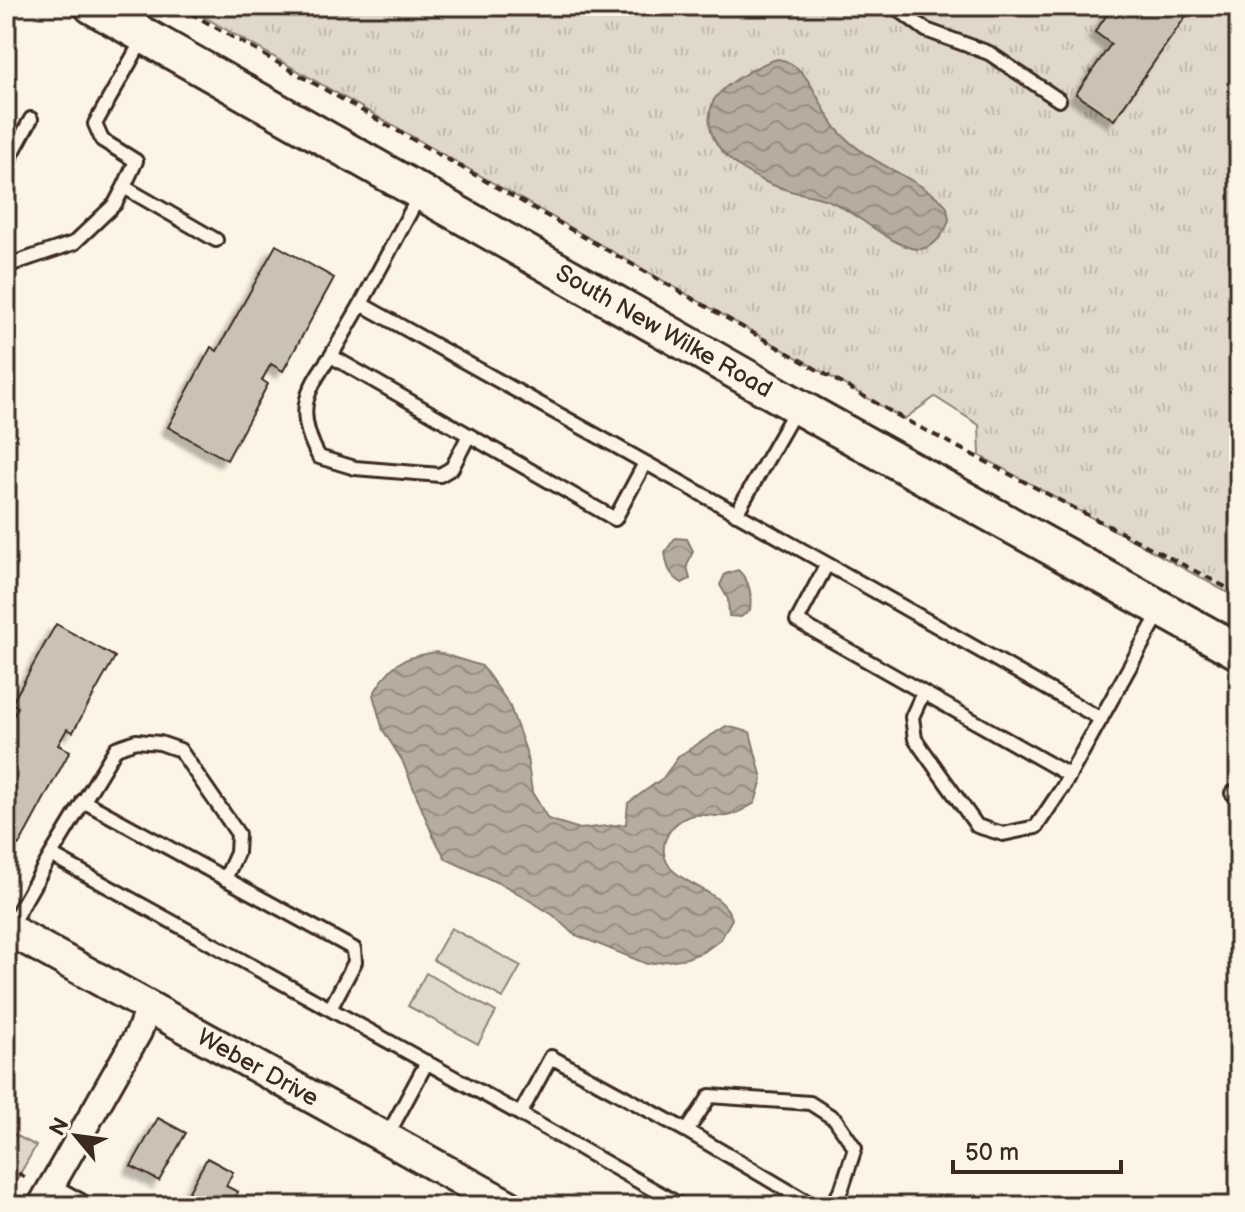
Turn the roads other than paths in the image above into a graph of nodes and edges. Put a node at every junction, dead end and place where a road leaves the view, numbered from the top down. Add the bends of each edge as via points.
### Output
1 (92, 6) edge
2 (894, 6) edge
3 (145, 36) junction
4 (1059, 100) dead end
5 (31, 119) dead end
6 (6, 165) edge
7 (124, 187) junction
8 (421, 192) junction
9 (216, 240) dead end
10 (6, 266) edge
11 (361, 304) junction
12 (331, 356) junction
13 (797, 406) junction
14 (469, 435) junction
15 (645, 463) junction
16 (736, 514) junction
17 (827, 564) junction
18 (1161, 610) junction
19 (1239, 652) edge
20 (923, 693) junction
21 (1101, 719) junction
22 (1069, 775) junction
23 (83, 801) junction
24 (51, 855) junction
25 (225, 879) junction
26 (7, 929) edge
27 (148, 1007) junction
28 (330, 1009) junction
29 (427, 1062) junction
30 (520, 1114) junction
31 (687, 1131) junction
32 (386, 1138) junction
33 (45, 1198) edge
34 (78, 1206) edge
35 (509, 1206) edge
36 (682, 1206) edge
37 (814, 1206) edge
38 (832, 1206) edge

1 - 3 main road, South New Wilke Road
2 - 4 lane via 919,27 989,53
3 - 7 lane via 95,124 102,140 136,161
3 - 8 main road, South New Wilke Road
5 - 6 lane
7 - 9 lane
7 - 10 lane via 115,204 74,243
8 - 11 lane
8 - 13 main road, South New Wilke Road
11 - 12 lane
11 - 15 lane
12 - 14 lane
12 - 14 lane via 315,378 304,409 307,436 319,457 355,468 440,475 452,468
13 - 16 lane
13 - 18 main road, South New Wilke Road
14 - 15 lane via 615,519
15 - 16 lane
16 - 17 lane
17 - 20 lane via 797,621
17 - 21 lane
18 - 19 main road, South New Wilke Road
18 - 21 lane
20 - 22 lane
20 - 22 lane via 912,717 915,739 977,826 1003,834 1036,827
21 - 22 lane
23 - 24 lane
23 - 25 lane
23 - 25 lane via 116,748 136,741 180,750 238,834 237,853
24 - 26 lane
24 - 28 lane
25 - 28 lane via 354,949 355,962
26 - 27 street, Weber Drive
27 - 32 street, Weber Drive
27 - 33 street
28 - 29 lane
29 - 30 lane
29 - 32 lane
30 - 31 lane via 551,1057
30 - 36 lane
31 - 37 lane
31 - 38 lane via 710,1096 810,1103 835,1119 855,1148
32 - 35 street, Weber Drive
33 - 34 street

